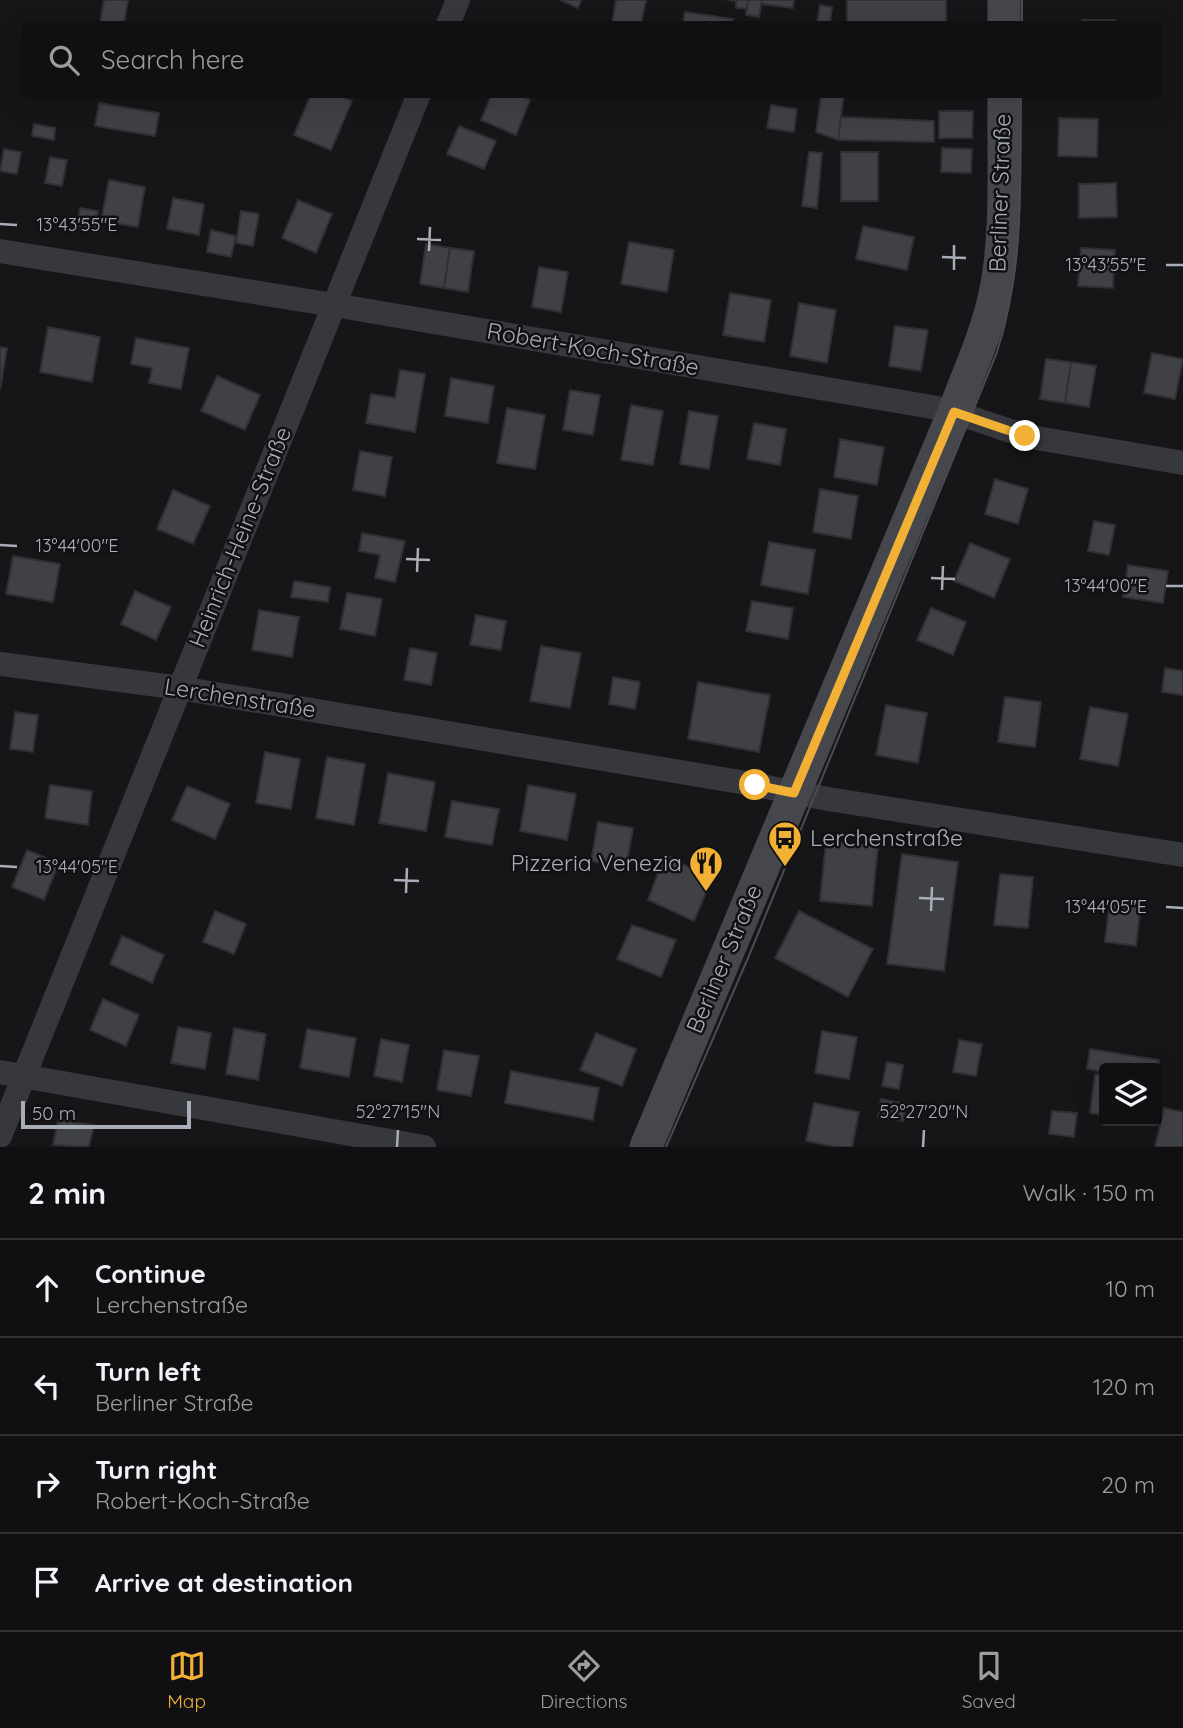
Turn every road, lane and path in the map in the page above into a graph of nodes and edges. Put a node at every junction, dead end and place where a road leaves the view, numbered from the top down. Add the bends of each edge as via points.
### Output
1 (458, 0) edge
2 (1004, 0) edge
3 (449, 21) edge
4 (1004, 21) edge
5 (417, 98) edge
6 (1004, 98) edge
7 (0, 251) edge
8 (334, 304) junction
9 (954, 412) junction
10 (1183, 463) edge
11 (0, 664) edge
12 (180, 688) junction
13 (794, 793) junction
14 (1183, 855) edge
15 (0, 1072) edge
16 (25, 1076) junction
17 (0, 1136) edge
18 (424, 1147) edge
19 (646, 1147) edge

1 - 3 street
2 - 4 street
5 - 8 street, Heinrich-Heine-Straße
6 - 9 street, Berliner Straße via 1002,235 995,296
7 - 8 street, Robert-Koch-Straße
8 - 9 street, Robert-Koch-Straße
8 - 12 street, Heinrich-Heine-Straße
9 - 10 street, Robert-Koch-Straße via 1025,436
9 - 13 street, Berliner Straße
11 - 12 street, Lerchenstraße
12 - 13 street, Lerchenstraße
12 - 16 street, Heinrich-Heine-Straße
13 - 14 street, Lerchenstraße
13 - 19 street, Berliner Straße
15 - 16 street
16 - 17 street, Heinrich-Heine-Straße
16 - 18 street

